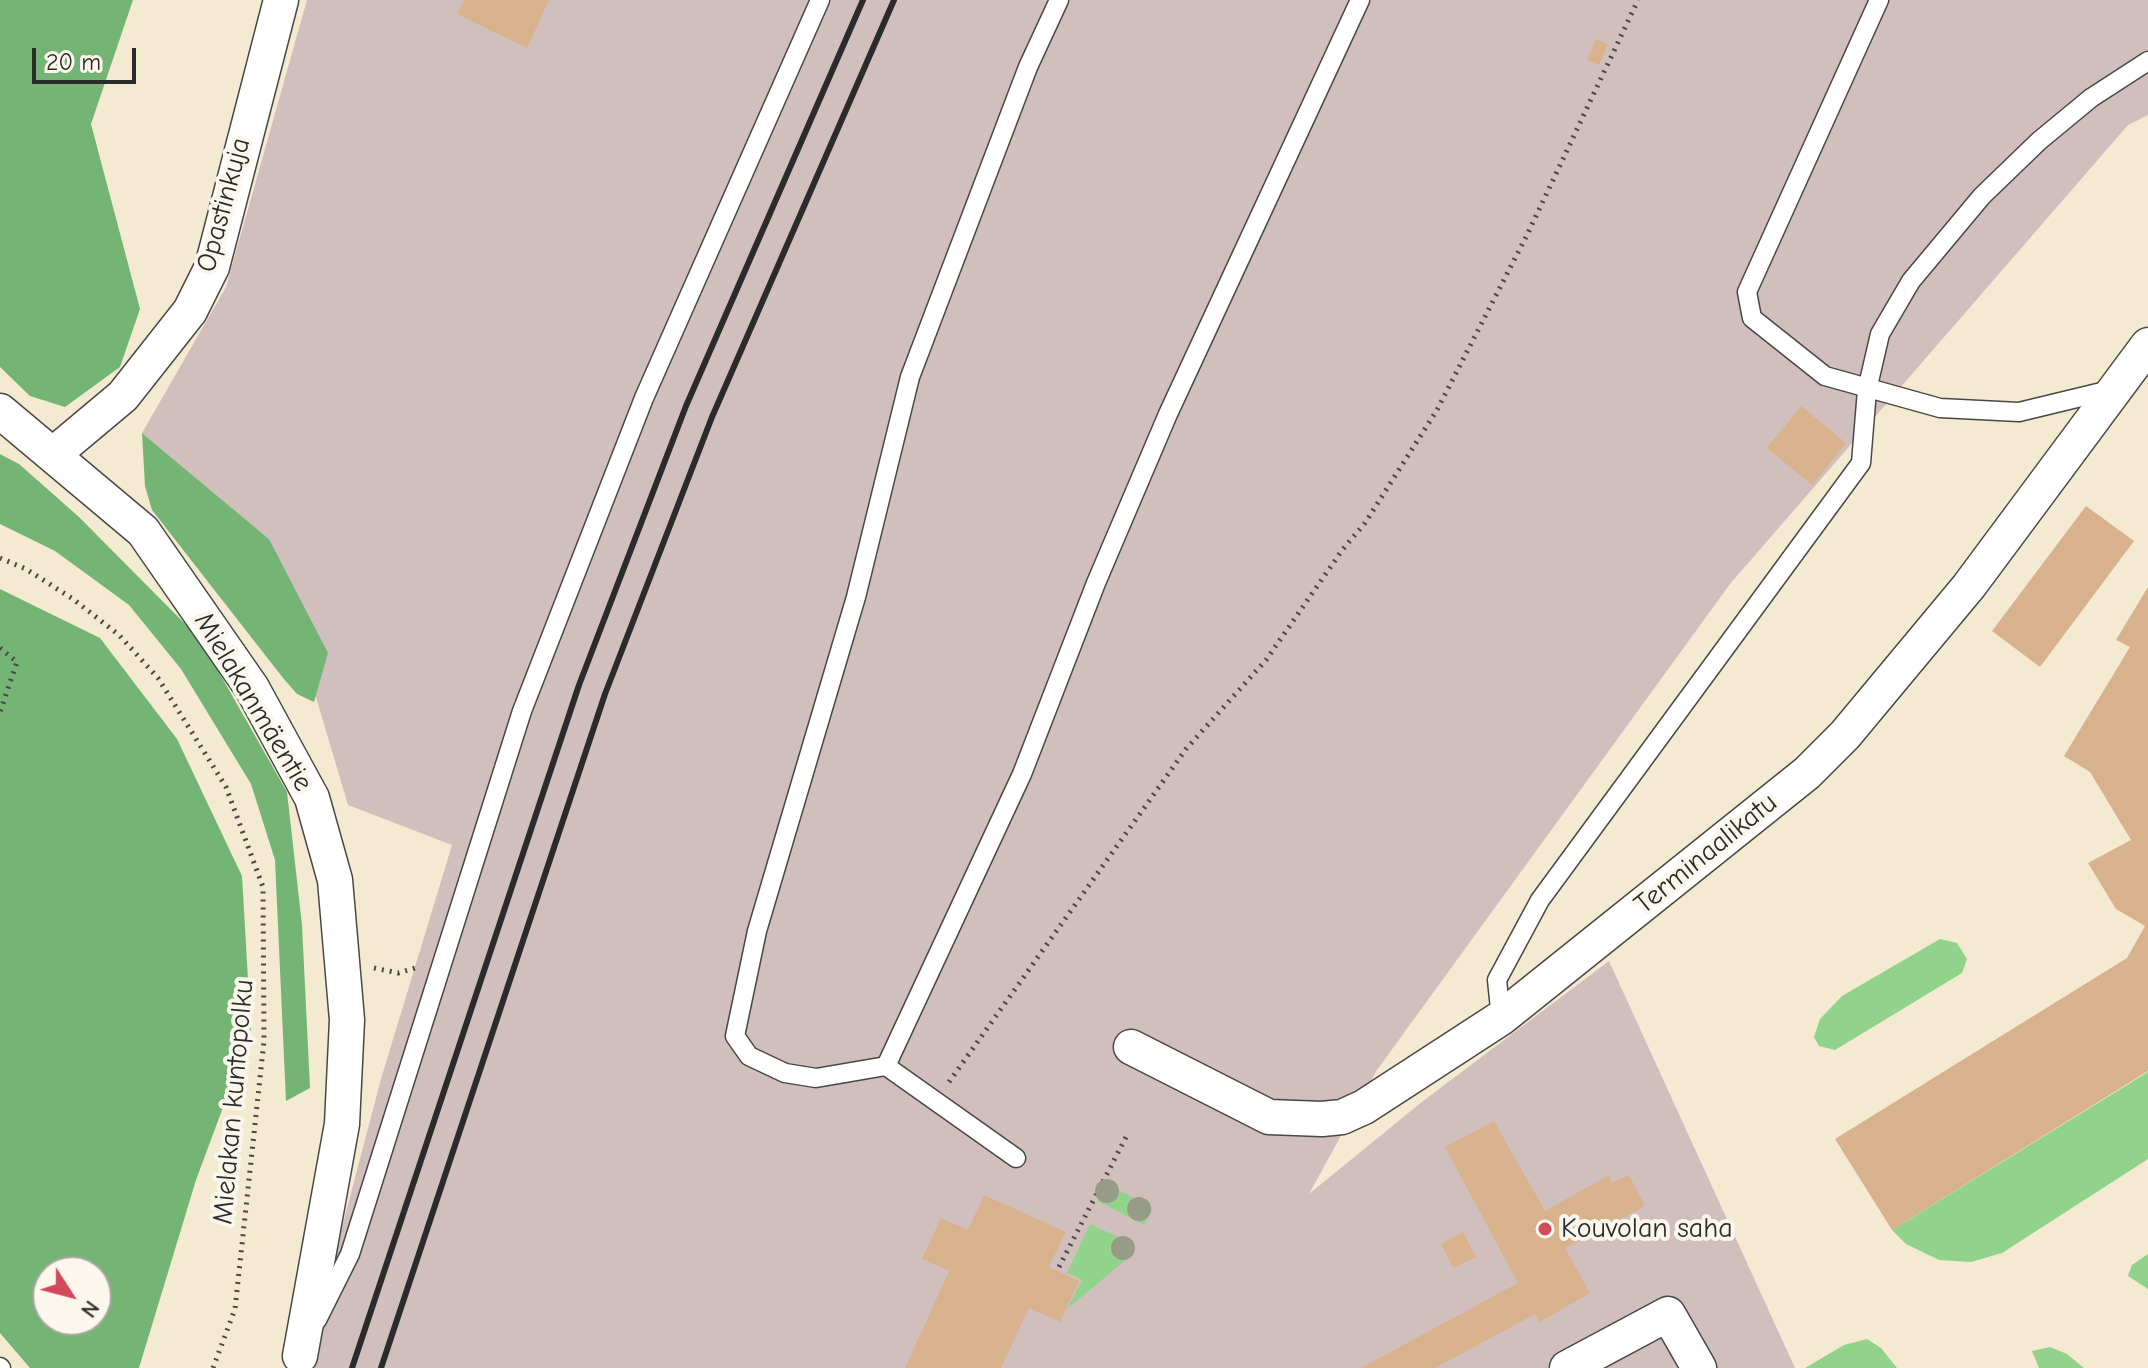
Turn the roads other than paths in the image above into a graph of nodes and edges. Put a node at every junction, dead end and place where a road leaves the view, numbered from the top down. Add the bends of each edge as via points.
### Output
1 (281, 0) edge
2 (820, 0) edge
3 (1059, 0) edge
4 (1360, 0) edge
5 (1879, 0) edge
6 (2148, 61) edge
7 (2148, 345) edge
8 (1867, 390) junction
9 (2113, 390) junction
10 (0, 411) edge
11 (55, 453) junction
12 (1501, 1018) junction
13 (1131, 1047) dead end
14 (886, 1066) junction
15 (1016, 1158) dead end
16 (296, 1364) edge
17 (1567, 1368) edge
18 (1699, 1368) edge

1 - 11 street, Opastinkuja via 212,267 190,311 123,396
2 - 16 lane via 644,398 522,711 350,1254
3 - 14 lane via 1028,67 910,377 856,597 757,931 735,1036 749,1056 785,1073 816,1078
4 - 14 lane via 1168,414 1022,774
5 - 8 lane via 1747,292 1752,318 1825,376
6 - 8 lane via 2039,141 1948,233 1880,334
7 - 9 street, Terminaalikatu
8 - 9 lane via 1940,408 2019,412
8 - 12 lane via 1861,463 1540,900 1497,980
9 - 12 street, Terminaalikatu via 1969,586 1845,735 1807,773
10 - 11 street, Mielakanmäentie
11 - 16 street, Mielakanmäentie via 143,531 252,688 312,798 335,880 347,1020 342,1124
12 - 13 street, Terminaalikatu via 1364,1107 1322,1119 1269,1117
14 - 15 lane
17 - 18 street via 1668,1314

